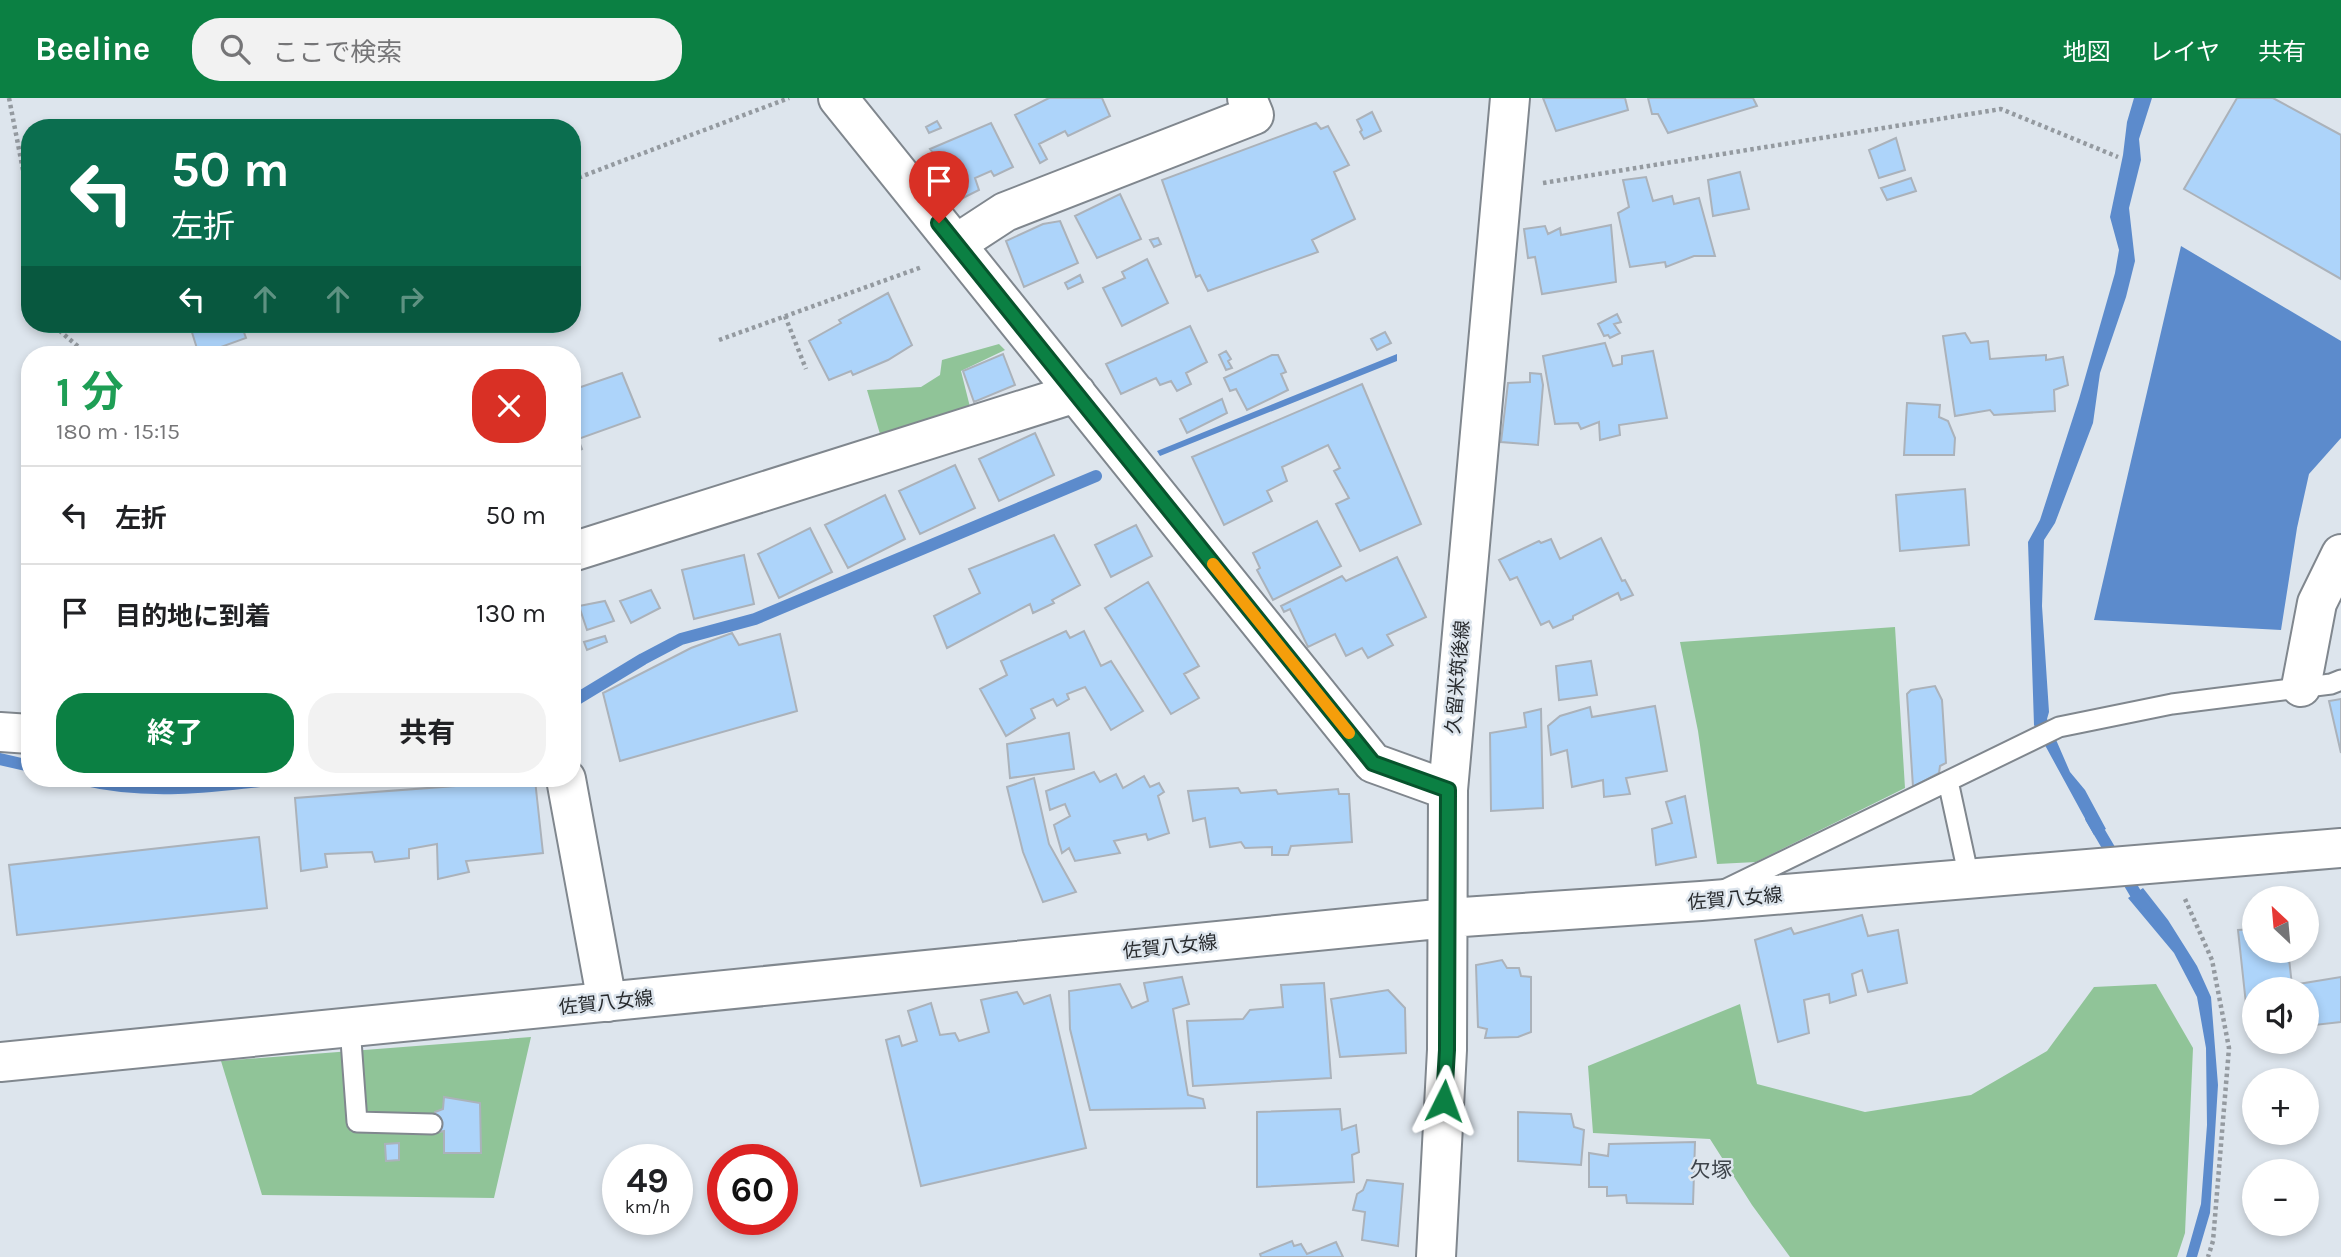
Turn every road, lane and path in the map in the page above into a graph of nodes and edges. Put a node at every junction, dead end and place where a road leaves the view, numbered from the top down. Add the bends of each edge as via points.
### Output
1 (9, 98) edge
2 (789, 98) edge
3 (838, 98) edge
4 (1247, 98) edge
5 (1510, 98) edge
6 (2118, 157) dead end
7 (21, 160) edge
8 (581, 177) edge
9 (1501, 190) junction
10 (959, 248) junction
11 (785, 316) junction
12 (62, 333) edge
13 (719, 340) dead end
14 (77, 346) edge
15 (806, 369) dead end
16 (1076, 393) junction
17 (581, 549) edge
18 (2341, 554) edge
19 (2341, 680) edge
20 (2301, 687) junction
21 (0, 732) edge
22 (21, 733) edge
23 (1948, 781) junction
24 (567, 787) edge
25 (1448, 790) junction
26 (2341, 848) edge
27 (2169, 862) junction
28 (1969, 878) junction
29 (1702, 901) junction
30 (1448, 918) junction
31 (607, 1002) junction
32 (350, 1027) junction
33 (0, 1062) edge
34 (432, 1124) dead end
35 (1436, 1257) edge
36 (2208, 1257) edge

1 - 7 path
2 - 8 path
3 - 10 main road
4 - 10 main road via 1254,115 1005,212
5 - 9 main road, 久留米筑後線
6 - 9 path via 2001,109
9 - 25 main road, 久留米筑後線
10 - 11 path
10 - 16 main road
11 - 13 path
11 - 15 path
12 - 14 path
16 - 17 main road
16 - 25 main road via 1373,763
18 - 20 main road via 2317,603
19 - 20 lane
20 - 23 lane via 2172,704 2059,727
21 - 22 main road
23 - 28 lane
23 - 29 lane
24 - 31 main road
25 - 30 main road, 久留米筑後線
26 - 27 main road, 佐賀八女線
27 - 28 main road, 佐賀八女線
27 - 36 path via 2212,960 2229,1048 2216,1213
28 - 29 main road, 佐賀八女線
29 - 30 main road, 佐賀八女線
30 - 31 main road, 佐賀八女線
30 - 35 main road, 久留米筑後線 via 1447,1050
31 - 32 main road, 佐賀八女線
32 - 33 main road, 佐賀八女線
32 - 34 lane via 357,1122

